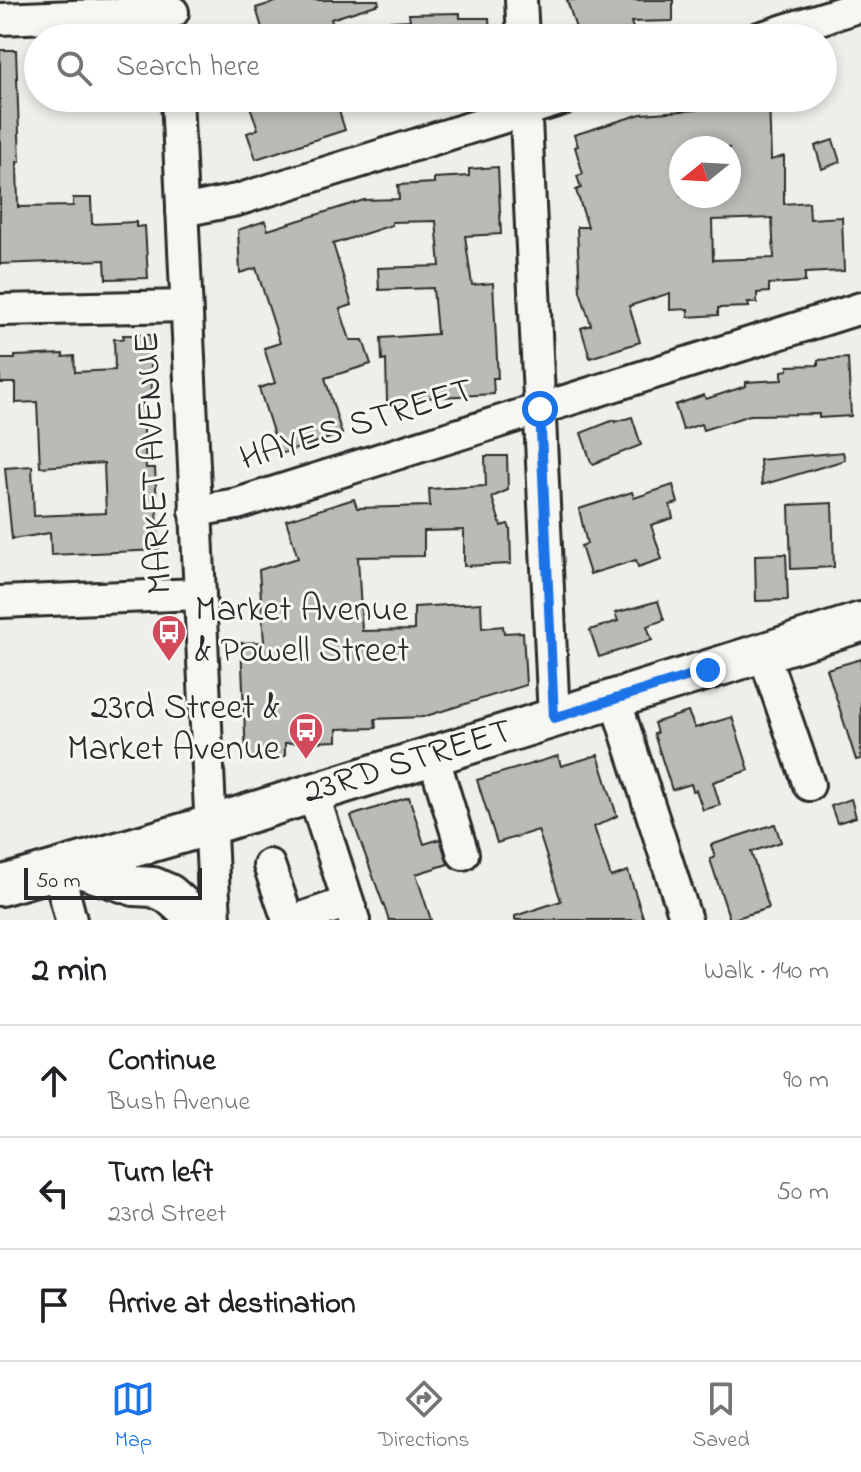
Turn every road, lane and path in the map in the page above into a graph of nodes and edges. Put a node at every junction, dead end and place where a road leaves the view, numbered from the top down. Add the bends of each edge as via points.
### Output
1 (521, 0) edge
2 (861, 6) edge
3 (174, 17) edge
4 (0, 19) edge
5 (522, 24) edge
6 (804, 24) edge
7 (178, 112) edge
8 (502, 112) edge
9 (526, 112) edge
10 (182, 211) junction
11 (186, 306) junction
12 (861, 308) edge
13 (0, 310) edge
14 (540, 409) junction
15 (195, 511) junction
16 (199, 594) junction
17 (0, 602) edge
18 (861, 622) edge
19 (763, 652) junction
20 (615, 699) junction
21 (554, 718) junction
22 (433, 755) junction
23 (809, 785) dead end
24 (313, 793) junction
25 (211, 825) junction
26 (463, 854) dead end
27 (269, 865) dead end
28 (66, 868) junction
29 (0, 886) edge
30 (351, 911) edge
31 (71, 920) edge
32 (198, 920) edge
33 (215, 920) edge
34 (288, 920) edge
35 (296, 920) edge
36 (686, 920) edge

1 - 5 street
2 - 6 street
3 - 4 street
7 - 10 street, MARKET AVENUE
8 - 10 street via 237,200
9 - 14 street
10 - 11 street, MARKET AVENUE
11 - 13 street
11 - 15 street, MARKET AVENUE
12 - 14 street, HAYES STREET
14 - 15 street, HAYES STREET via 237,504
14 - 21 street
15 - 16 street, MARKET AVENUE
16 - 17 street
16 - 25 street, MARKET AVENUE
18 - 19 main road, 23RD STREET
19 - 20 main road, 23RD STREET
19 - 23 street
20 - 21 main road, 23RD STREET
20 - 36 street
21 - 22 main road, 23RD STREET
22 - 24 main road, 23RD STREET
22 - 26 street
24 - 25 main road, 23RD STREET
24 - 30 street
25 - 28 main road, 23RD STREET
25 - 33 street, MARKET AVENUE
27 - 34 street
28 - 29 main road, 23RD STREET
28 - 31 street
28 - 32 main road via 153,887
30 - 35 street

